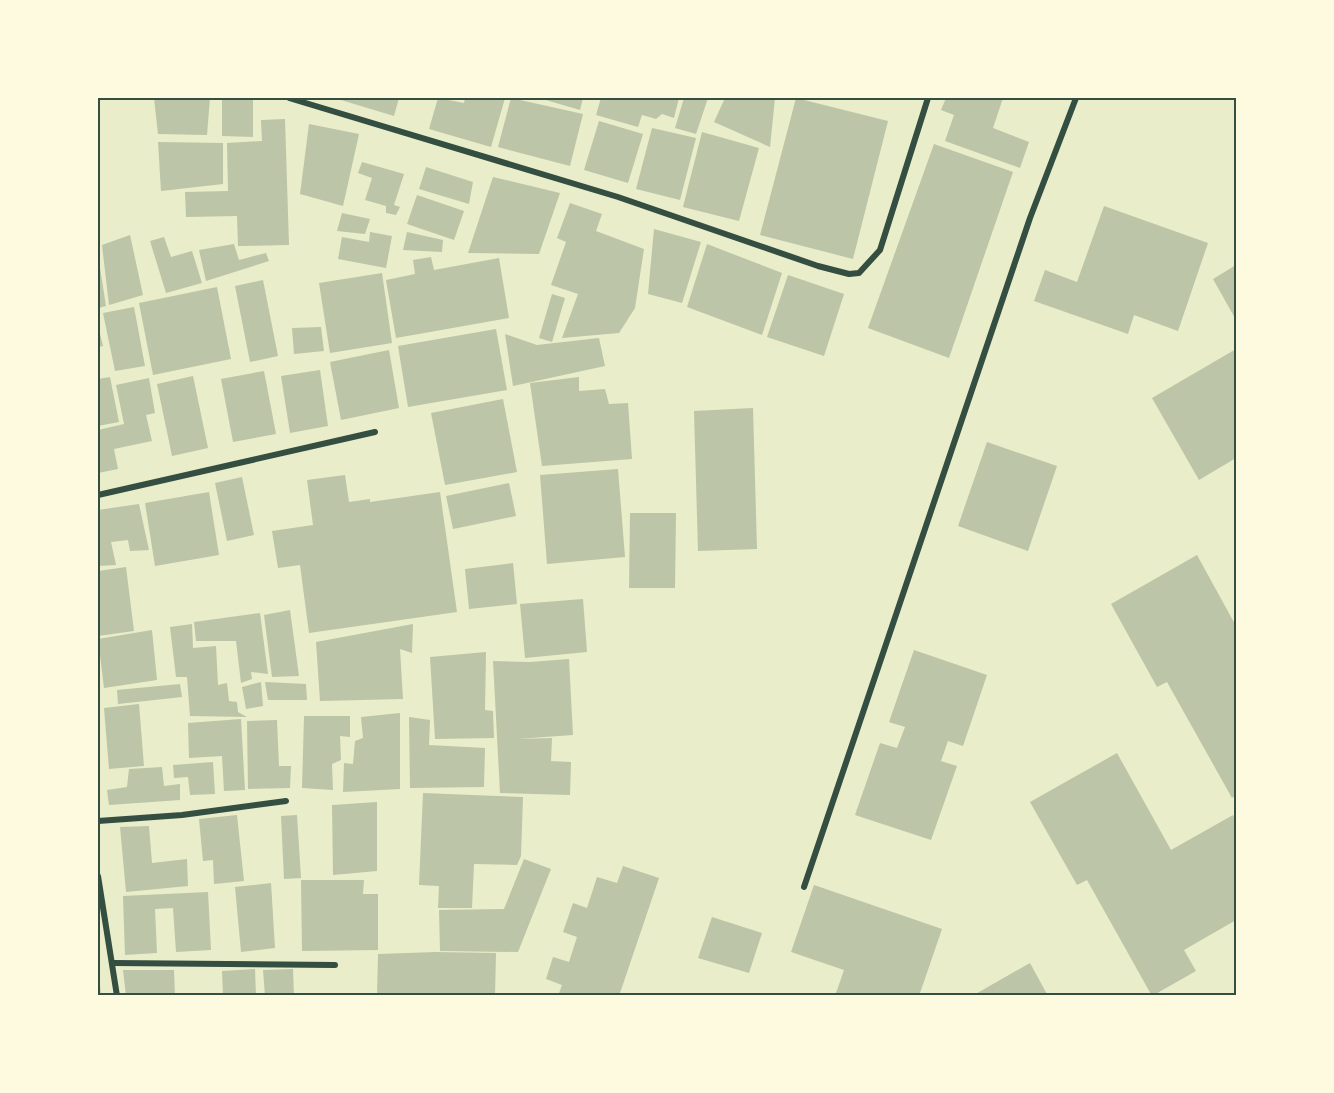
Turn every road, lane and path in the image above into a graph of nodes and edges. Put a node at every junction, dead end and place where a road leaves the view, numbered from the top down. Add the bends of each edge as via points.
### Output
1 (289, 98) edge
2 (928, 98) edge
3 (1076, 98) edge
4 (375, 432) dead end
5 (98, 495) edge
6 (286, 801) dead end
7 (98, 821) edge
8 (98, 876) edge
9 (804, 887) dead end
10 (113, 963) junction
11 (335, 964) dead end
12 (117, 996) edge

1 - 2 street via 618,197 849,274 859,273 880,250
3 - 9 street via 1030,218
4 - 5 street
6 - 7 street
8 - 10 street
10 - 11 street
10 - 12 street

